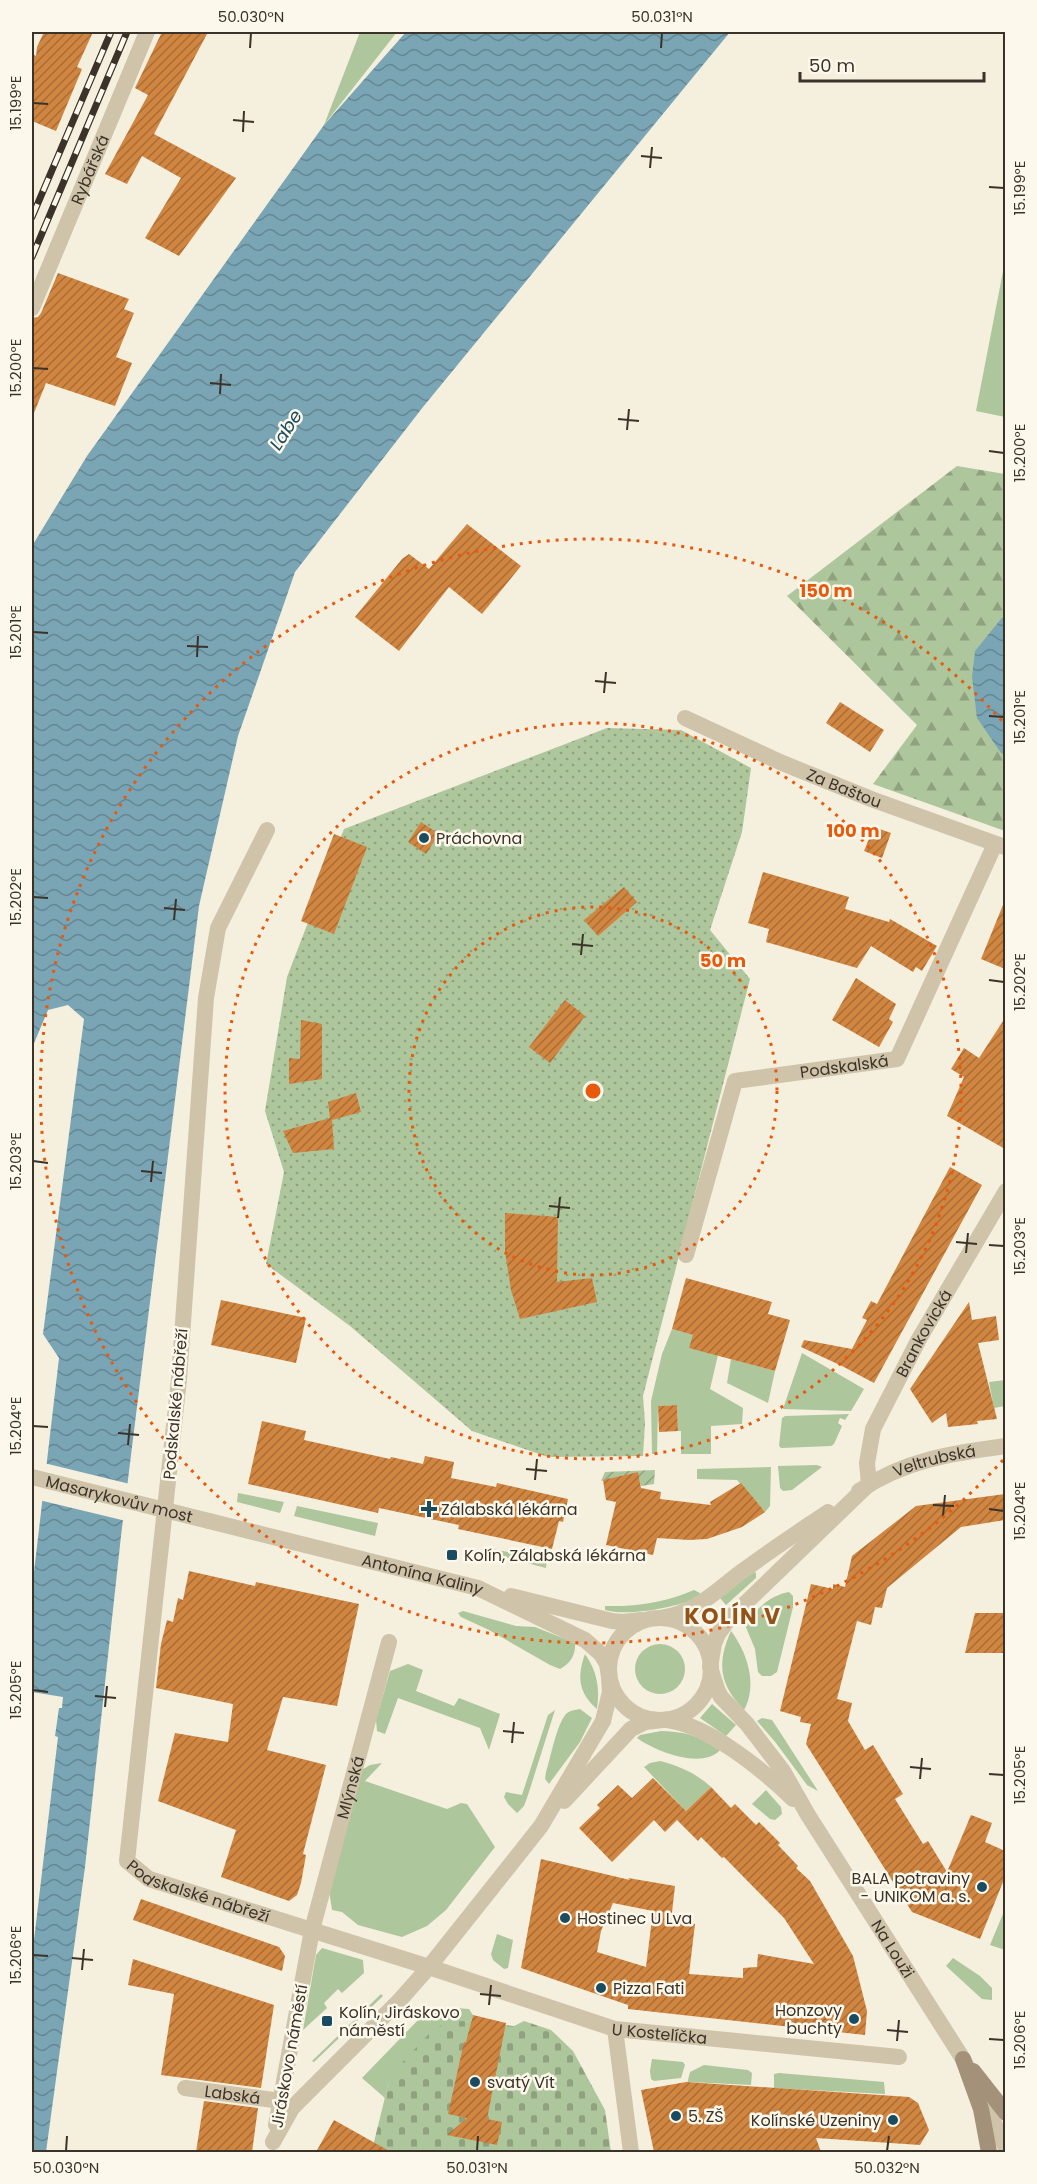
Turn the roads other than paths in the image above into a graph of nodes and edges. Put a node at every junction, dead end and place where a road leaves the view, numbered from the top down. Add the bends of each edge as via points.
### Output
1 (147, 32) edge
2 (32, 308) edge
3 (685, 718) dead end
4 (267, 830) dead end
5 (1000, 846) edge
6 (1005, 1191) edge
7 (687, 1255) dead end
8 (1005, 1446) edge
9 (32, 1476) edge
10 (868, 1484) junction
11 (209, 1521) joint
12 (478, 1588) junction
13 (657, 1618) junction
14 (388, 1642) dead end
15 (710, 1667) junction
16 (609, 1677) junction
17 (663, 1720) junction
18 (808, 1815) junction
19 (541, 1826) junction
20 (312, 1930) junction
21 (429, 1967) junction
22 (615, 2029) junction
23 (899, 2057) dead end
24 (963, 2059) junction
25 (185, 2088) dead end
26 (281, 2102) junction
27 (1005, 2113) edge
28 (272, 2147) edge
29 (1005, 2148) edge
30 (631, 2152) edge
31 (989, 2152) edge

1 - 2 street, Rybářská
3 - 5 street, Za Baštou via 871,799
4 - 20 street, Podskalské nábřeží via 218,928 206,998 179,1378 127,1861 148,1879
5 - 7 street, Podskalská via 897,1059 735,1081
6 - 10 street, Brankovická via 919,1339 873,1429
8 - 10 street, Veltrubská via 928,1458
9 - 11 street, Masarykovův most, bridge
10 - 13 street via 742,1571 700,1605
10 - 15 street via 729,1618 714,1644
11 - 12 street, Antonína Kaliny
12 - 13 street via 612,1621
12 - 16 street, Antonína Kaliny via 585,1640 601,1654
13 - 15 street via 678,1621 692,1630 707,1650
13 - 16 street, Jiráskovo náměstí via 630,1628 617,1641 610,1656
14 - 20 street, Mlýnská
15 - 17 street via 708,1686 699,1701 687,1712
15 - 18 street, Na Louži via 721,1697 776,1760
16 - 17 street via 627,1708 646,1718
16 - 19 street, Jiráskovo náměstí via 608,1707 603,1721
17 - 18 street via 697,1729 727,1747 770,1778
17 - 19 street via 645,1722 623,1736
18 - 24 street, Na Louži
19 - 21 street, Jiráskovo náměstí
20 - 21 street
20 - 26 street, Jiráskovo náměstí
21 - 22 street, U Kostelíčka
21 - 28 street, Jiráskovo náměstí via 291,2108
22 - 23 street, U Kostelíčka
22 - 30 street
24 - 27 main road
24 - 29 street, Na Louži
24 - 31 main road via 981,2109
25 - 26 street, Labská
26 - 28 street, Jiráskovo náměstí

